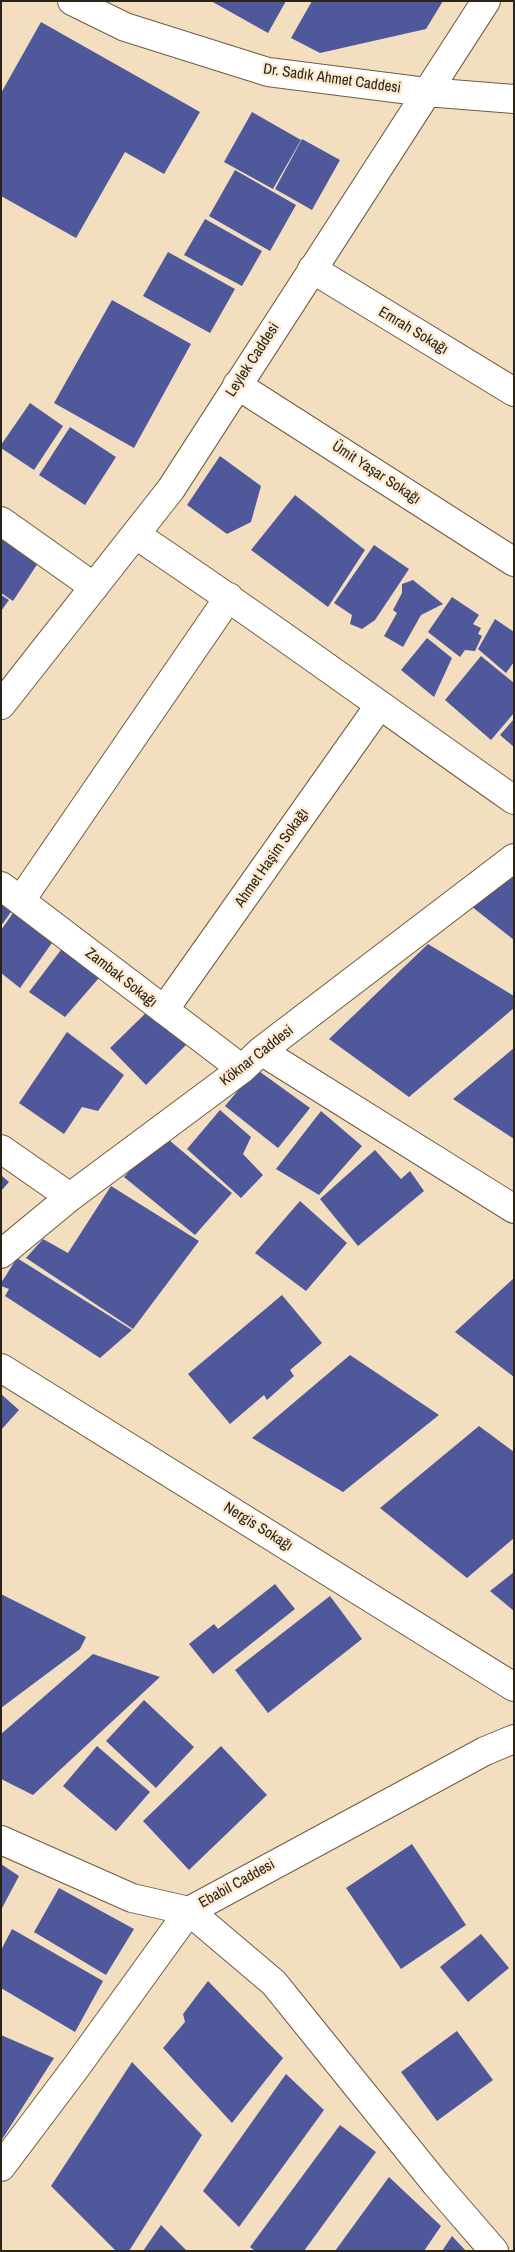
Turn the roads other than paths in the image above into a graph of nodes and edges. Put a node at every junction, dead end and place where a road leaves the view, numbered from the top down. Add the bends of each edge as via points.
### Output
1 (72, 1) edge
2 (486, 1) edge
3 (426, 92) junction
4 (514, 99) edge
5 (312, 269) junction
6 (237, 385) junction
7 (514, 392) edge
8 (1, 521) edge
9 (136, 536) junction
10 (514, 562) edge
11 (94, 586) junction
12 (229, 597) junction
13 (1, 705) edge
14 (380, 706) junction
15 (514, 800) edge
16 (514, 858) edge
17 (11, 893) edge
18 (164, 1010) junction
19 (252, 1060) junction
20 (1, 1149) edge
21 (70, 1197) junction
22 (514, 1209) edge
23 (1, 1254) edge
24 (1, 1368) edge
25 (514, 1687) edge
26 (514, 1739) edge
27 (1, 1840) edge
28 (189, 1911) junction
29 (1, 2167) edge
30 (494, 2251) edge

1 - 3 street, Dr. Sadık Ahmet Caddesi via 125,27 268,72
2 - 3 street, Leylek Caddesi
3 - 4 street, Dr. Sadık Ahmet Caddesi
3 - 5 street, Leylek Caddesi
5 - 6 street, Leylek Caddesi
5 - 7 street, Emrah Sokağı
6 - 9 street, Leylek Caddesi via 171,489
6 - 10 street, Ümit Yaşar Sokağı
8 - 11 street
9 - 11 street, Leylek Caddesi
9 - 12 street
11 - 13 street, Leylek Caddesi
12 - 14 street
12 - 17 street
14 - 15 street
14 - 18 street, Ahmet Haşim Sokağı
16 - 19 street, Köknar Caddesi
17 - 18 street, Zambak Sokağı
18 - 19 street, Zambak Sokağı
19 - 21 street, Köknar Caddesi
19 - 22 street, Zambak Sokağı
20 - 21 street
21 - 23 street, Köknar Caddesi
24 - 25 street, Nergis Sokağı
26 - 28 street, Ebabil Caddesi via 459,1765
27 - 28 street via 132,1898
28 - 29 street, Ebabil Caddesi
28 - 30 street via 274,1983

